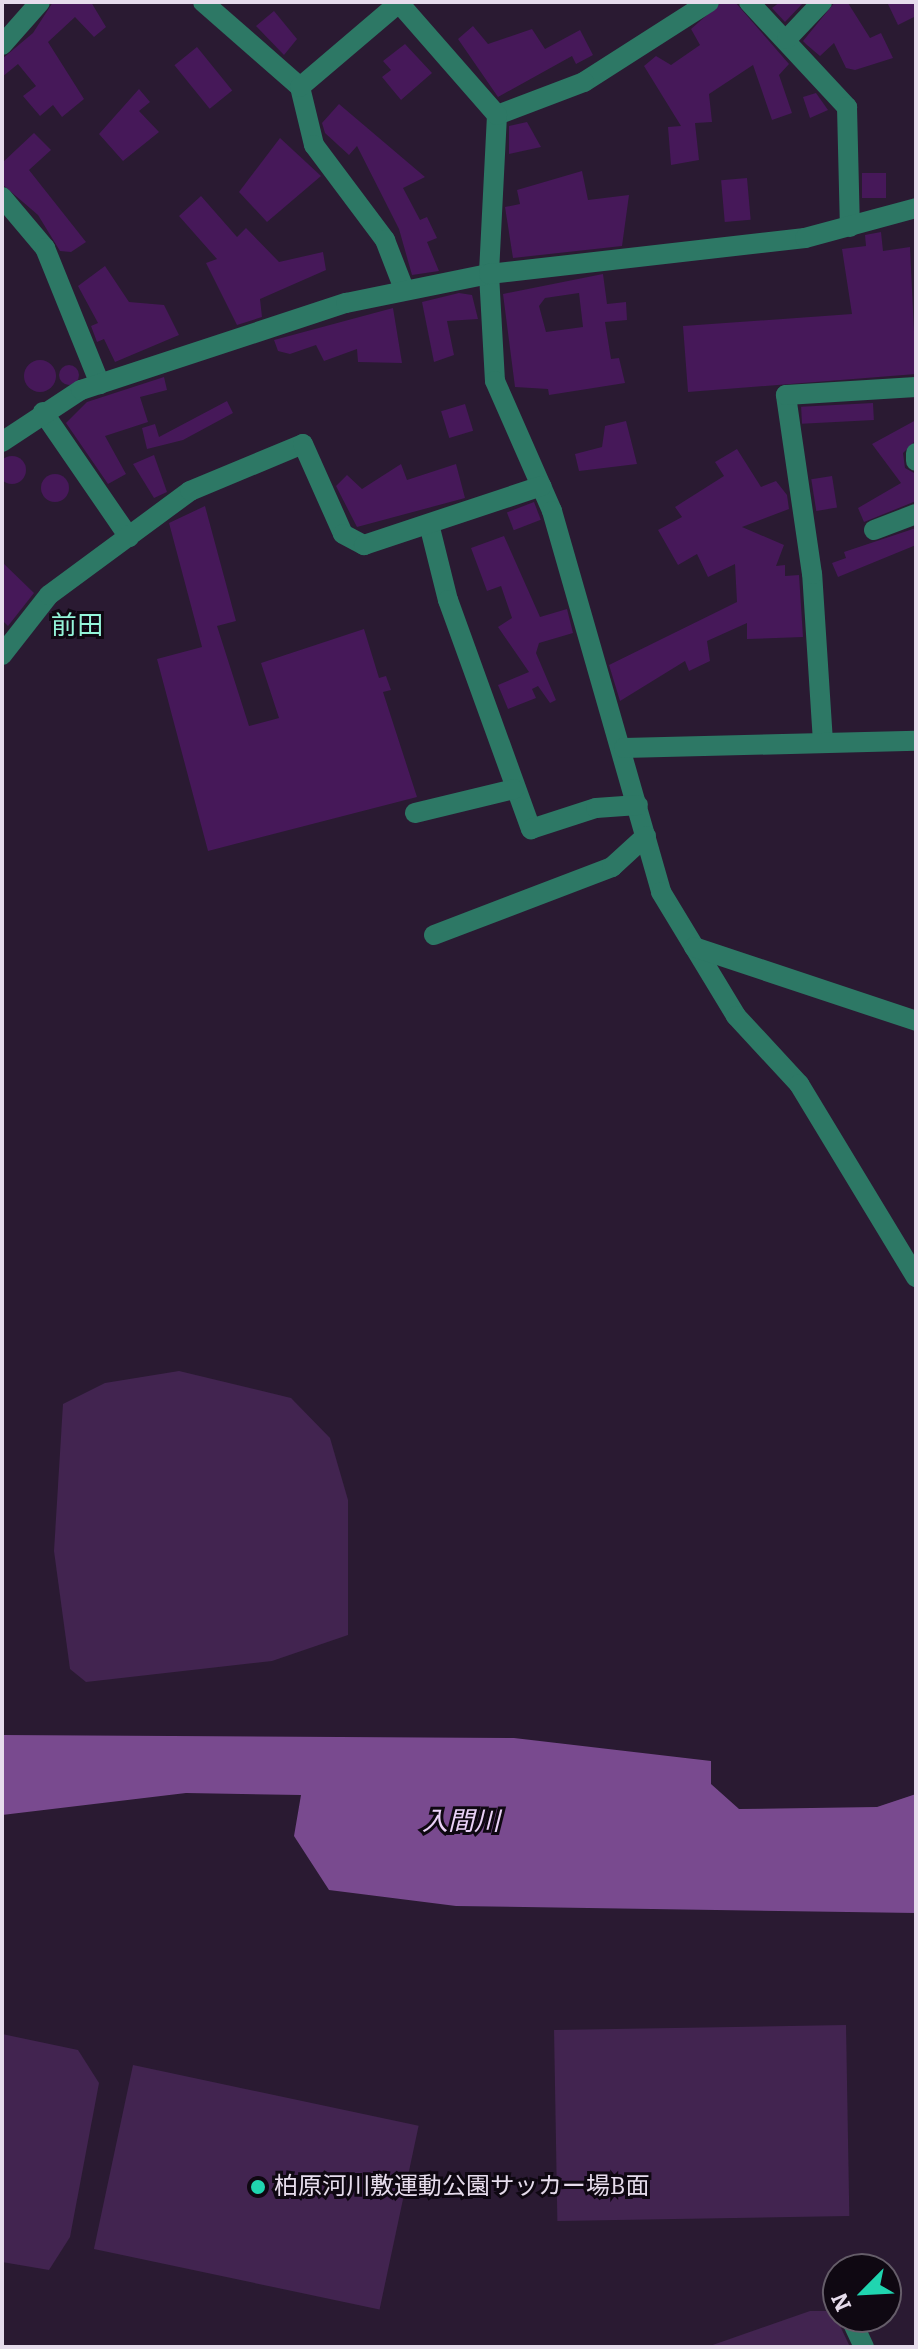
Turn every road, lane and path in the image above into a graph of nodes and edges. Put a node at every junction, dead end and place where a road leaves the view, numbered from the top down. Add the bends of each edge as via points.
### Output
1 (40, 2) edge
2 (203, 2) edge
3 (400, 2) edge
4 (709, 2) edge
5 (822, 2) edge
6 (756, 4) edge
7 (787, 39) junction
8 (2, 45) edge
9 (300, 87) junction
10 (497, 115) junction
11 (2, 197) edge
12 (916, 208) edge
13 (850, 227) junction
14 (489, 274) junction
15 (404, 289) junction
16 (100, 384) junction
17 (916, 387) edge
18 (43, 412) junction
19 (2, 442) edge
20 (916, 453) edge
21 (916, 461) edge
22 (541, 486) junction
23 (916, 514) edge
24 (430, 528) junction
25 (874, 530) dead end
26 (129, 537) junction
27 (2, 655) edge
28 (916, 741) edge
29 (823, 742) junction
30 (624, 748) junction
31 (514, 789) junction
32 (638, 805) junction
33 (415, 813) dead end
34 (646, 836) junction
35 (434, 935) dead end
36 (694, 947) junction
37 (916, 1021) edge
38 (916, 1277) edge

1 - 8 street
2 - 9 street
3 - 9 street
3 - 10 street
4 - 10 street via 584,82
5 - 7 street
6 - 7 street
7 - 13 street via 847,107
9 - 15 street via 314,145 385,240
10 - 14 street
11 - 16 street via 45,248
12 - 13 street
13 - 14 street
14 - 15 street
14 - 22 street via 495,381
15 - 16 street
16 - 18 street
17 - 29 street via 786,395 812,574
18 - 19 street
18 - 26 street
20 - 21 street
22 - 24 street
22 - 30 street
23 - 25 street
24 - 26 street via 382,544 354,542 335,519 310,447 303,444 217,475
24 - 31 street
26 - 27 street via 49,595
28 - 29 street
29 - 30 street
30 - 32 street
31 - 32 street via 531,829 596,808
31 - 33 street
32 - 34 street
34 - 35 street via 612,867
34 - 36 street via 661,892
36 - 37 street
36 - 38 street via 736,1016 799,1084

